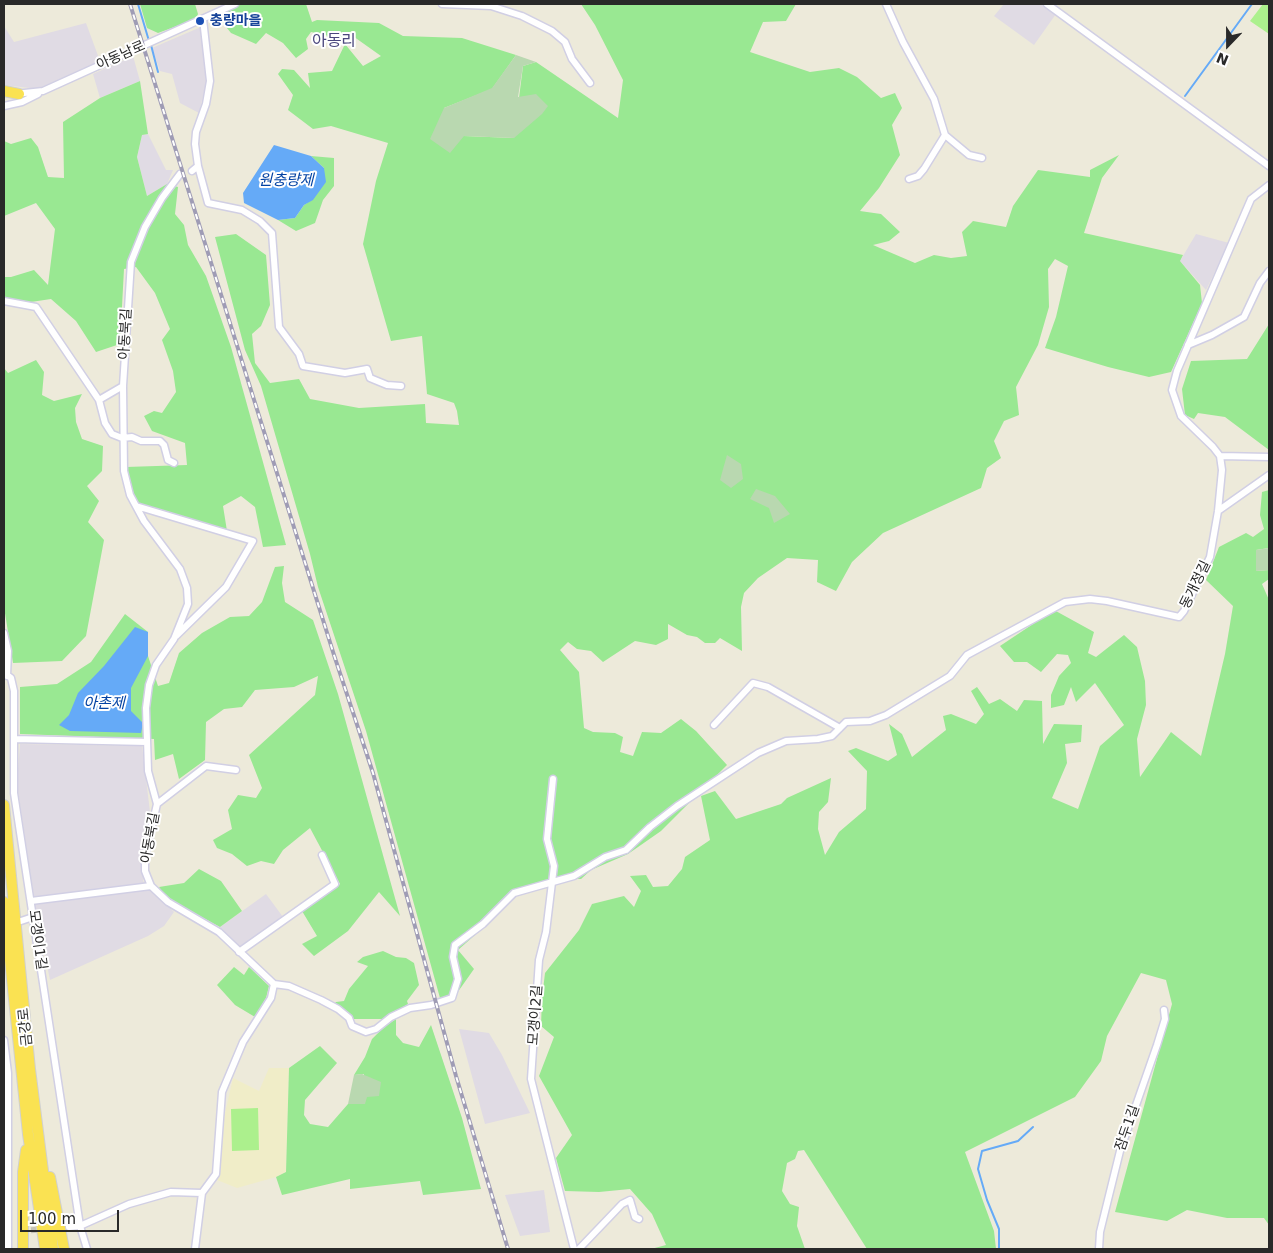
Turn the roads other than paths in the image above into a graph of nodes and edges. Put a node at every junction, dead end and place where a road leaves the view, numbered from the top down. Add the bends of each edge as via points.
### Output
1 (235, 4) edge
2 (442, 4) edge
3 (886, 4) edge
4 (1047, 4) edge
5 (203, 19) junction
6 (590, 83) dead end
7 (43, 91) junction
8 (4, 94) edge
9 (19, 94) joint
10 (4, 106) edge
11 (945, 135) junction
12 (982, 158) dead end
13 (198, 166) junction
14 (1269, 166) edge
15 (192, 171) dead end
16 (180, 174) dead end
17 (909, 179) dead end
18 (1269, 185) edge
19 (1269, 271) edge
20 (4, 302) edge
21 (1188, 345) junction
22 (124, 386) junction
23 (401, 386) dead end
24 (99, 400) junction
25 (122, 438) junction
26 (1220, 456) junction
27 (1269, 457) edge
28 (174, 463) dead end
29 (1269, 475) edge
30 (136, 506) junction
31 (1218, 511) junction
32 (4, 633) edge
33 (174, 638) junction
34 (5, 676) edge
35 (714, 725) dead end
36 (840, 728) junction
37 (14, 738) junction
38 (147, 742) junction
39 (236, 770) dead end
40 (552, 779) dead end
41 (157, 804) junction
42 (4, 805) edge
43 (322, 855) dead end
44 (553, 883) junction
45 (151, 886) junction
46 (31, 901) junction
47 (4, 902) edge
48 (33, 917) junction
49 (21, 921) dead end
50 (239, 952) junction
51 (274, 984) junction
52 (1164, 1010) dead end
53 (4, 1040) edge
54 (30, 1068) junction
55 (6, 1075) edge
56 (28, 1134) junction
57 (202, 1193) junction
58 (639, 1219) dead end
59 (8, 1226) edge
60 (80, 1226) junction
61 (69, 1227) dead end
62 (20, 1231) tunnel mouth
63 (8, 1249) edge
64 (23, 1249) edge
65 (45, 1249) edge
66 (53, 1249) edge
67 (64, 1249) edge
68 (87, 1249) edge
69 (196, 1249) edge
70 (574, 1249) edge
71 (579, 1249) edge
72 (1099, 1249) edge

1 - 5 street, 아동남로
2 - 6 street via 491,6 522,16 552,31 565,42 572,59
3 - 11 street via 934,99
4 - 14 street
5 - 7 street, 아동남로
5 - 13 street via 210,81 196,132
7 - 9 street, 아동남로
7 - 10 street via 22,102
8 - 9 highway
11 - 12 street via 969,155
11 - 17 street via 924,170
13 - 15 street
13 - 23 street via 208,203 242,210 272,233 279,327 304,366 345,373 367,369 370,378 387,385
16 - 22 street, 아동북길 via 171,183 145,227 131,262
18 - 21 street via 1251,199
19 - 21 street via 1244,317 1212,336
20 - 24 street via 36,307
21 - 26 street via 1176,371 1172,390 1182,416
22 - 24 street
22 - 25 street, 아동북길
24 - 25 street via 105,424 112,434
25 - 28 street via 160,441 168,460
25 - 30 street, 아동북길 via 124,471
26 - 27 street
26 - 31 street, 동개정길 via 1222,470
29 - 31 street
30 - 33 street, 아동북길 via 180,569 187,588 188,604
30 - 33 street, 아동북길 via 253,541 226,587
31 - 36 street, 동개정길 via 1210,557 1179,617 1107,601 1065,602 968,655 950,676 886,715 870,721 846,722
32 - 34 street, 모갱이1길 via 8,651
33 - 38 street, 아동북길 via 156,665 149,685
34 - 37 street, 모갱이1길 via 11,678 14,691
35 - 36 street via 753,683 768,687
36 - 44 street, 동개정길 via 832,736 786,741 755,754 677,806 626,850
37 - 38 street
37 - 46 street, 모갱이1길 via 14,793
38 - 41 street, 아동북길 via 148,770
39 - 41 street via 206,766
40 - 44 street, 모갱이2길 via 546,839 554,866
41 - 45 street, 아동북길 via 145,857 145,871
42 - 54 highway, 금강로
43 - 50 street via 335,884
44 - 51 street via 514,893 483,924 455,945 453,957 458,979 452,998 431,1006 410,1008 376,1029 360,1031 338,1009 289,986
44 - 70 street, 모갱이2길 via 539,960 532,1079
45 - 46 street
45 - 50 street via 178,910 208,924
46 - 48 street, 모갱이1길
47 - 56 highway, 금강로
48 - 49 street
48 - 60 street, 모갱이1길
50 - 51 street
51 - 57 street via 271,998 243,1042 222,1092 216,1174
52 - 72 street, 잠두1길 via 1160,1036 1120,1152 1100,1232
53 - 55 street
54 - 66 highway, 금강로
54 - 67 highway via 35,1078
55 - 59 street
56 - 64 highway via 23,1172
56 - 65 highway, 금강로
57 - 60 street via 171,1192 129,1204
57 - 69 street
58 - 71 street via 635,1217 630,1200 622,1204
59 - 62 street
59 - 63 street
60 - 61 street
60 - 68 street, 모갱이1길

